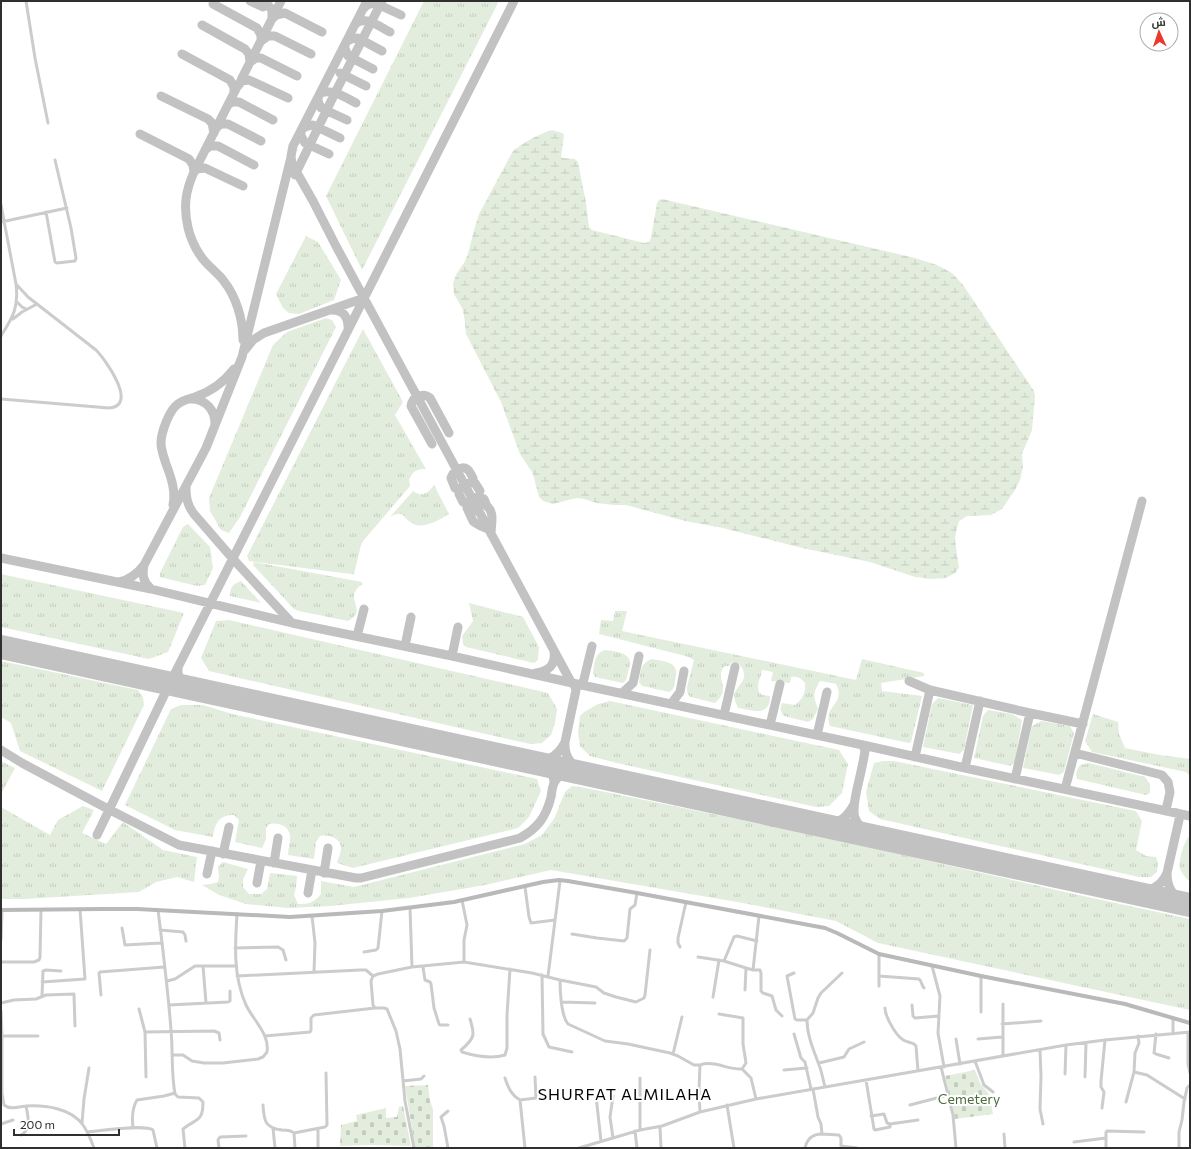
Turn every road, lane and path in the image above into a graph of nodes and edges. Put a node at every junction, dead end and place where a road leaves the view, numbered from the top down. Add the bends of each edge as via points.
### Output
1 (26, 1) edge
2 (48, 123) dead end
3 (55, 160) dead end
4 (1, 205) edge
5 (66, 208) junction
6 (46, 212) junction
7 (3, 222) edge
8 (16, 284) junction
9 (16, 301) junction
10 (37, 304) junction
11 (26, 309) junction
12 (10, 322) junction
13 (1, 336) edge
14 (1, 399) edge
15 (560, 880) junction
16 (525, 887) junction
17 (637, 893) junction
18 (462, 900) junction
19 (686, 902) junction
20 (410, 908) junction
21 (80, 909) junction
22 (1, 910) edge
23 (41, 910) junction
24 (158, 910) junction
25 (382, 911) junction
26 (237, 914) junction
27 (312, 916) junction
28 (759, 916) junction
29 (556, 920) junction
30 (2, 926) edge
31 (122, 928) dead end
32 (160, 930) junction
33 (572, 934) dead end
34 (1, 940) edge
35 (186, 941) dead end
36 (757, 941) junction
37 (162, 943) junction
38 (680, 947) dead end
39 (235, 948) junction
40 (650, 950) dead end
41 (364, 952) dead end
42 (879, 954) junction
43 (698, 957) dead end
44 (286, 960) dead end
45 (719, 960) junction
46 (724, 961) junction
47 (1, 962) edge
48 (464, 962) junction
49 (203, 966) junction
50 (236, 966) junction
51 (932, 966) junction
52 (164, 967) junction
53 (423, 967) junction
54 (412, 968) junction
55 (746, 968) junction
56 (510, 970) junction
57 (753, 970) junction
58 (61, 971) dead end
59 (314, 972) junction
60 (794, 973) dead end
61 (842, 973) dead end
62 (542, 975) junction
63 (237, 976) junction
64 (373, 976) junction
65 (548, 976) junction
66 (879, 976) junction
67 (981, 976) junction
68 (560, 980) junction
69 (167, 981) junction
70 (42, 982) junction
71 (879, 986) dead end
72 (924, 988) dead end
73 (745, 990) dead end
74 (230, 991) dead end
75 (101, 995) dead end
76 (42, 996) junction
77 (713, 997) dead end
78 (562, 1002) junction
79 (1, 1003) edge
80 (206, 1003) junction
81 (595, 1004) dead end
82 (1003, 1004) dead end
83 (169, 1005) junction
84 (912, 1005) dead end
85 (375, 1008) junction
86 (885, 1008) dead end
87 (139, 1009) dead end
88 (1, 1011) edge
89 (981, 1012) dead end
90 (719, 1014) dead end
91 (782, 1016) dead end
92 (939, 1016) junction
93 (682, 1017) dead end
94 (1, 1018) edge
95 (1173, 1018) junction
96 (470, 1019) dead end
97 (807, 1020) junction
98 (1041, 1021) dead end
99 (1190, 1023) edge
100 (1002, 1024) junction
101 (448, 1025) dead end
102 (75, 1026) dead end
103 (145, 1032) junction
104 (172, 1032) junction
105 (1189, 1032) edge
106 (1173, 1033) junction
107 (794, 1034) dead end
108 (1156, 1034) junction
109 (2, 1036) junction
110 (38, 1036) dead end
111 (265, 1036) junction
112 (1138, 1036) junction
113 (1002, 1038) junction
114 (956, 1039) dead end
115 (978, 1039) dead end
116 (220, 1040) dead end
117 (1105, 1040) junction
118 (864, 1042) dead end
119 (1086, 1043) junction
120 (1066, 1046) junction
121 (2, 1047) edge
122 (1189, 1048) edge
123 (1040, 1050) junction
124 (572, 1052) dead end
125 (673, 1054) junction
126 (172, 1055) junction
127 (1003, 1056) junction
128 (1169, 1058) dead end
129 (976, 1061) junction
130 (819, 1063) junction
131 (960, 1064) junction
132 (1189, 1064) edge
133 (700, 1065) junction
134 (942, 1067) junction
135 (89, 1068) dead end
136 (807, 1068) junction
137 (742, 1069) junction
138 (784, 1070) dead end
139 (918, 1071) junction
140 (1134, 1072) junction
141 (326, 1073) dead end
142 (1190, 1073) edge
143 (1065, 1074) dead end
144 (424, 1076) dead end
145 (146, 1077) dead end
146 (535, 1077) dead end
147 (1085, 1077) dead end
148 (505, 1078) dead end
149 (640, 1078) dead end
150 (866, 1080) junction
151 (403, 1081) junction
152 (1190, 1085) edge
153 (825, 1087) junction
154 (812, 1089) junction
155 (993, 1092) dead end
156 (175, 1093) junction
157 (948, 1095) junction
158 (596, 1096) dead end
159 (613, 1096) dead end
160 (756, 1099) junction
161 (1185, 1099) junction
162 (520, 1100) junction
163 (1126, 1102) dead end
164 (3, 1105) edge
165 (727, 1105) junction
166 (910, 1105) dead end
167 (26, 1106) junction
168 (263, 1106) dead end
169 (1102, 1108) dead end
170 (448, 1111) dead end
171 (700, 1112) junction
172 (871, 1116) junction
173 (13, 1120) dead end
174 (918, 1120) dead end
175 (82, 1123) junction
176 (1, 1124) edge
177 (890, 1124) junction
178 (1043, 1124) dead end
179 (660, 1127) junction
180 (133, 1128) junction
181 (273, 1128) junction
182 (318, 1129) junction
183 (640, 1130) junction
184 (635, 1131) junction
185 (87, 1132) junction
186 (1144, 1132) dead end
187 (294, 1133) junction
188 (822, 1134) junction
189 (1004, 1134) dead end
190 (21, 1135) dead end
191 (246, 1136) dead end
192 (613, 1138) junction
193 (1106, 1138) junction
194 (601, 1141) junction
195 (1074, 1142) dead end
196 (585, 1147) edge
197 (841, 1147) edge
198 (94, 1148) edge
199 (157, 1148) edge
200 (184, 1148) edge
201 (219, 1148) edge
202 (276, 1148) edge
203 (295, 1148) edge
204 (318, 1148) edge
205 (414, 1148) edge
206 (448, 1148) edge
207 (526, 1148) edge
208 (579, 1148) edge
209 (637, 1148) edge
210 (661, 1148) edge
211 (734, 1148) edge
212 (805, 1148) edge
213 (857, 1148) edge
214 (956, 1148) edge
215 (1005, 1148) edge
216 (1106, 1148) edge
217 (1179, 1148) edge

1 - 2 street
3 - 5 street
4 - 7 street
5 - 6 street
5 - 6 street via 76,258 74,262 55,262
6 - 7 street
7 - 8 street
8 - 9 street
8 - 10 street
9 - 11 street
9 - 12 street
10 - 11 street
10 - 14 street via 101,355 114,374 121,399 116,406 109,408
11 - 12 street
12 - 13 street
15 - 16 main road
15 - 17 main road
15 - 29 street
16 - 18 main road
16 - 29 street via 531,923
17 - 19 main road
17 - 33 street via 635,905 630,909 627,938 624,941
18 - 20 main road
18 - 48 street via 467,925
19 - 28 main road
19 - 38 street via 678,938
20 - 25 main road
20 - 54 street
21 - 23 main road
21 - 24 main road
21 - 70 street via 85,979
22 - 23 main road
22 - 30 street
23 - 47 street via 39,960
24 - 26 main road
24 - 32 street
25 - 27 main road
25 - 41 street via 378,948
26 - 27 main road
26 - 39 street
27 - 59 street via 315,943
28 - 36 street
28 - 42 main road via 830,930
29 - 65 street
30 - 34 street
31 - 37 street via 125,945
32 - 35 street via 184,932
32 - 37 street
36 - 46 street via 734,937
36 - 57 street
37 - 52 street
39 - 44 street via 278,947 283,950
39 - 50 street
40 - 68 street via 645,995 636,1002 616,998 596,987
42 - 51 main road
42 - 66 street
43 - 45 street
45 - 46 street
45 - 77 street
46 - 55 street
48 - 53 street
48 - 56 street
49 - 50 street
49 - 69 street via 195,966 175,979
49 - 80 street
50 - 63 street
51 - 67 main road
51 - 92 street via 940,996
52 - 69 street
52 - 75 street via 100,972
53 - 54 street
53 - 101 street via 425,980 431,984 439,1024
54 - 64 street
55 - 57 street
55 - 73 street
56 - 62 street
56 - 96 street via 505,1055 484,1057 462,1052 473,1036
57 - 91 street via 760,970 761,991 772,996 776,1010
58 - 70 street via 44,970
59 - 63 street
59 - 64 street via 366,970
60 - 97 street via 787,977 795,1019
61 - 97 street via 821,993 813,1013
62 - 65 street
62 - 124 street via 543,1036 549,1047
63 - 111 street via 246,1005
64 - 85 street via 371,982
65 - 68 street
66 - 71 street
66 - 72 street via 919,979
67 - 89 street
67 - 95 main road via 1125,1004
68 - 78 street
69 - 83 street
70 - 76 street
74 - 80 street via 230,1001
76 - 79 street
76 - 102 street via 74,994
78 - 81 street
78 - 125 street via 568,1024 608,1042
80 - 83 street
82 - 100 street
83 - 104 street
84 - 92 street via 915,1018
85 - 111 street via 314,1015 311,1018 310,1032
85 - 151 street via 386,1009 396,1031
86 - 139 street via 886,1016 900,1037 916,1046
87 - 103 street
88 - 94 street
90 - 137 street via 743,1018 746,1063
92 - 134 street via 938,1034
93 - 125 street
94 - 109 street
95 - 99 main road
95 - 106 street
97 - 130 street
98 - 100 street
100 - 113 street
103 - 104 street
103 - 145 street
104 - 116 street via 216,1031
104 - 126 street
105 - 106 street
105 - 122 street
106 - 108 street
107 - 136 street via 801,1058
108 - 112 street
108 - 128 street via 1154,1053
109 - 110 street
109 - 121 street
111 - 126 street via 268,1043 267,1052 258,1059 204,1064 183,1055
112 - 117 street
112 - 140 street
113 - 115 street
113 - 127 street
114 - 131 street
117 - 119 street
117 - 169 street via 1101,1081 1104,1090
118 - 130 street via 849,1049 844,1056
119 - 120 street
119 - 147 street
120 - 123 street
120 - 143 street
121 - 164 street
122 - 132 street
123 - 127 street
123 - 178 street via 1040,1109
125 - 133 street via 694,1065
126 - 156 street
127 - 129 street
129 - 131 street
129 - 155 street via 984,1085
130 - 153 street
131 - 134 street
132 - 142 street
133 - 137 street via 707,1063
133 - 171 street
134 - 139 street
134 - 157 street
135 - 175 street
136 - 138 street
136 - 154 street
137 - 160 street via 751,1078
139 - 150 street
140 - 161 street via 1146,1075
140 - 163 street
141 - 182 street via 327,1124
144 - 151 street via 421,1079
146 - 162 street via 536,1098
148 - 162 street via 511,1092
149 - 183 street
150 - 153 street
150 - 172 street
151 - 205 street
152 - 161 street
153 - 154 street
154 - 160 street
154 - 188 street
156 - 180 street via 137,1100 133,1109
156 - 200 street via 176,1096 201,1099 203,1102 200,1118 183,1129
157 - 166 street
157 - 214 street
158 - 194 street
159 - 192 street via 610,1117
160 - 165 street
161 - 217 street
162 - 207 street
164 - 167 street via 14,1108
165 - 171 street
165 - 211 street
167 - 175 street via 60,1110 75,1116
167 - 190 street via 28,1127
168 - 181 street via 265,1121
170 - 206 street via 441,1117
171 - 179 street
172 - 177 street via 884,1114
172 - 177 street via 875,1130 890,1128
173 - 176 street
174 - 177 street
175 - 185 street
179 - 183 street
179 - 210 street
180 - 185 street
180 - 199 street via 152,1129
181 - 187 street
181 - 202 street
182 - 187 street
182 - 204 street
183 - 184 street
184 - 192 street
184 - 209 street
185 - 198 street
186 - 193 street via 1108,1130
187 - 203 street
188 - 197 street via 840,1135
188 - 212 street via 811,1137
189 - 215 street
191 - 201 street via 220,1137
192 - 194 street
193 - 195 street
193 - 216 street
194 - 196 street
196 - 208 street
197 - 213 street

